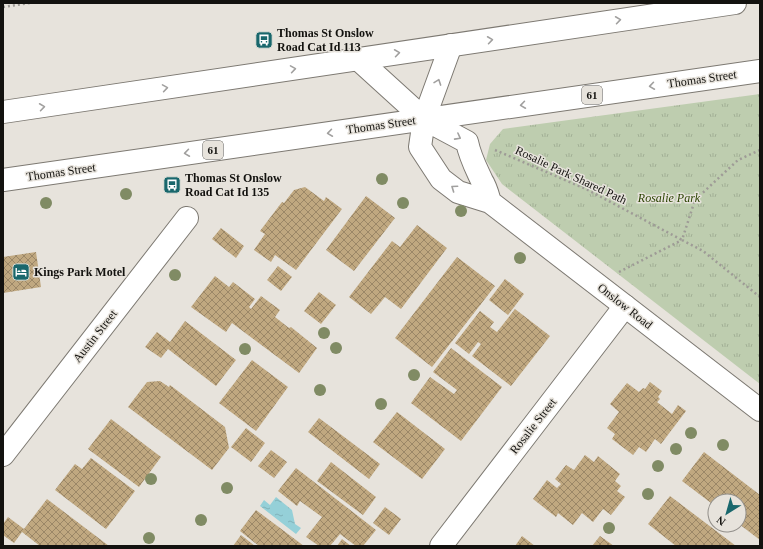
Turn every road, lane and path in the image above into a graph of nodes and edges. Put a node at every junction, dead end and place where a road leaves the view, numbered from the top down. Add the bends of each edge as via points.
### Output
1 (30, 3) edge
2 (735, 3) edge
3 (3, 7) edge
4 (451, 45) junction
5 (358, 59) junction
6 (760, 70) edge
7 (3, 112) edge
8 (424, 119) junction
9 (495, 150) dead end
10 (760, 150) edge
11 (3, 180) edge
12 (490, 202) junction
13 (187, 218) dead end
14 (682, 240) junction
15 (760, 297) edge
16 (626, 306) junction
17 (760, 410) edge
18 (3, 455) edge
19 (440, 546) edge

1 - 3 path
4 -> 2 main road
5 -> 4 main road
8 -> 4 main road, Onslow Road
7 -> 5 main road
5 - 8 main road
6 -> 8 main road, Thomas Street / 61
8 -> 11 main road, Thomas Street / 61
8 -> 12 main road via 467,142
12 -> 8 main road, Onslow Road via 458,192 441,179 420,147
9 - 14 path, Rosalie Park Shared Path via 586,189
10 - 14 path via 738,160 695,200
12 - 16 main road, Onslow Road
13 - 18 main road, Austin Street
14 - 15 path, Rosalie Park Shared Path via 704,251
14 - 16 path via 619,272
16 - 17 main road, Onslow Road
16 - 19 main road, Rosalie Street

